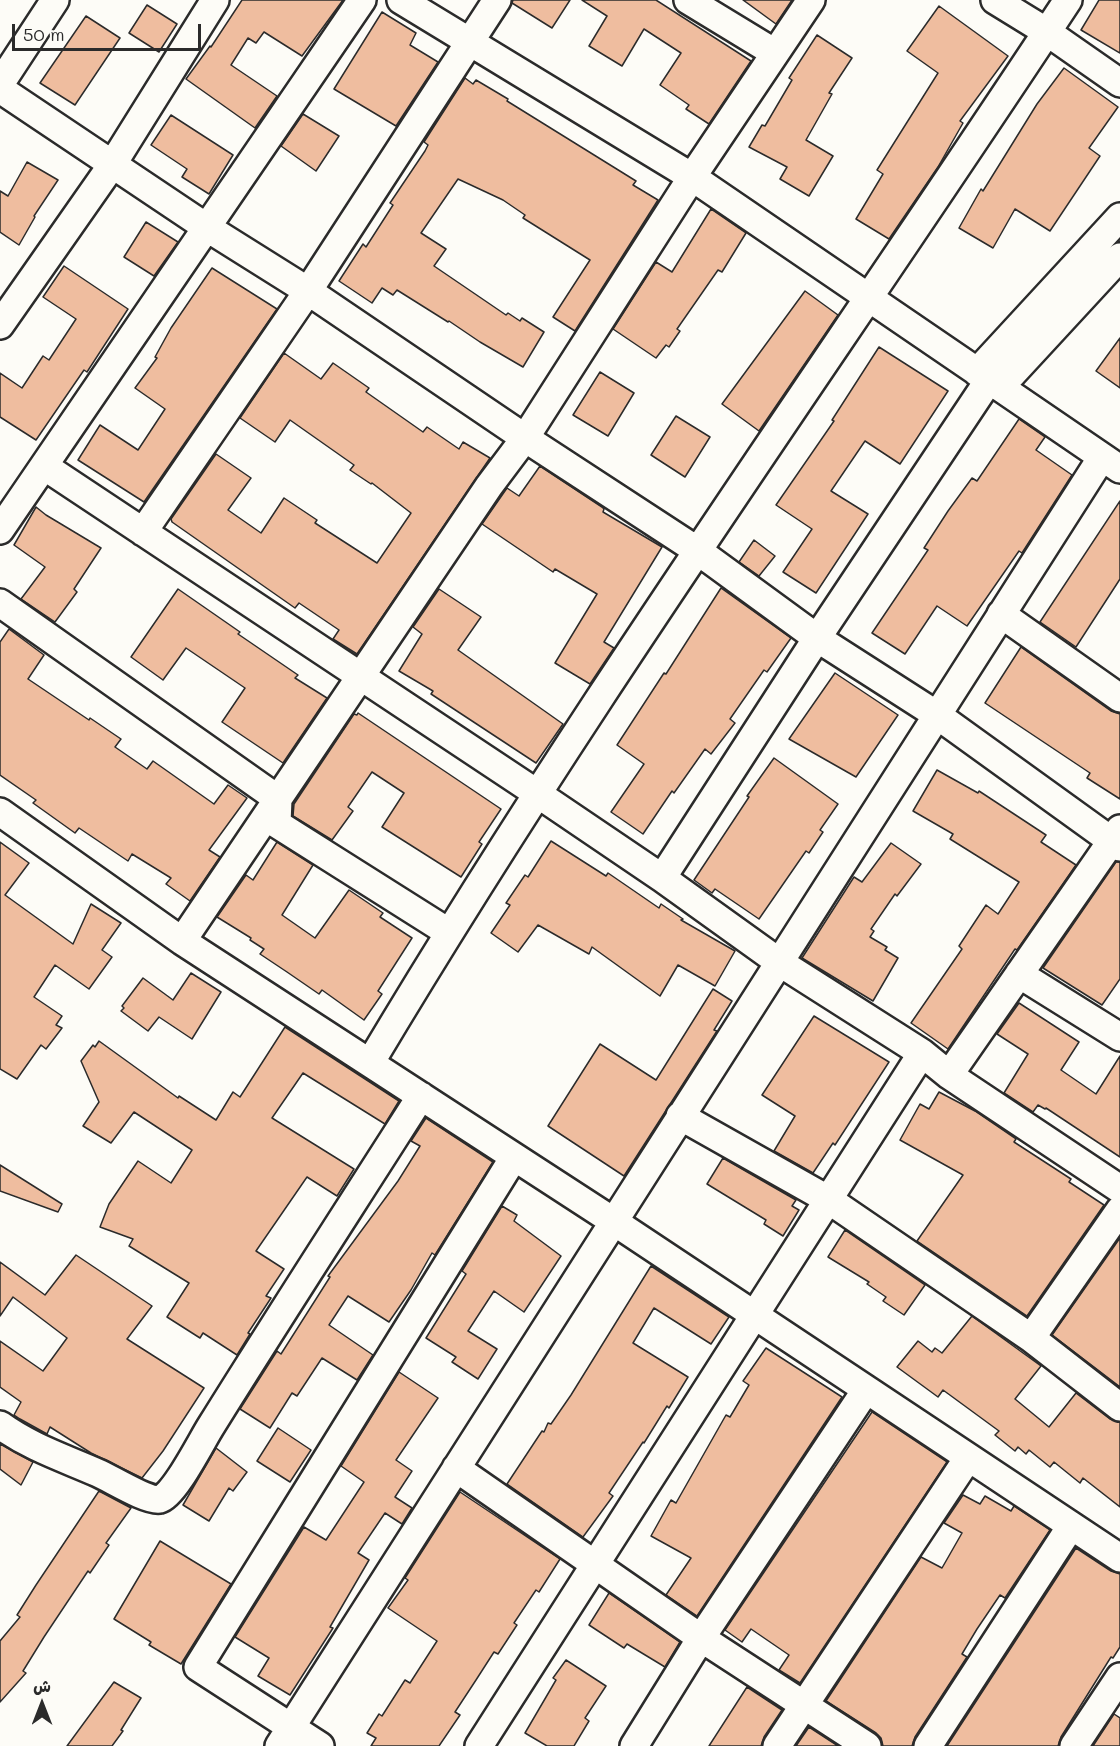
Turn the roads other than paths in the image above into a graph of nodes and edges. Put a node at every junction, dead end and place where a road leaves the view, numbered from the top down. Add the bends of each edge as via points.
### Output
1 (55, 0) edge
2 (215, 0) edge
3 (362, 0) edge
4 (401, 0) edge
5 (497, 0) edge
6 (688, 0) edge
7 (811, 0) edge
8 (994, 0) edge
9 (1068, 0) edge
10 (1047, 32) junction
11 (469, 43) junction
12 (775, 53) junction
13 (1120, 83) edge
14 (0, 84) edge
15 (0, 89) edge
16 (112, 165) junction
17 (693, 177) junction
18 (1120, 217) edge
19 (206, 227) junction
20 (1120, 257) edge
21 (308, 291) junction
22 (870, 298) junction
23 (0, 325) edge
24 (989, 380) junction
25 (525, 438) junction
26 (1111, 463) edge
27 (44, 466) junction
28 (0, 530) edge
29 (143, 532) junction
30 (698, 551) junction
31 (0, 603) edge
32 (1001, 614) junction
33 (817, 638) junction
34 (360, 678) junction
35 (1120, 698) edge
36 (936, 715) junction
37 (538, 794) junction
38 (278, 799) junction
39 (0, 812) edge
40 (1117, 839) edge
41 (662, 878) junction
42 (448, 932) junction
43 (182, 941) junction
44 (779, 962) junction
45 (1019, 974) junction
46 (1120, 1037) edge
47 (922, 1053) junction
48 (370, 1063) junction
49 (949, 1075) junction
50 (421, 1096) junction
51 (680, 1116) junction
52 (514, 1157) junction
53 (1120, 1189) edge
54 (829, 1200) junction
55 (1120, 1209) edge
56 (613, 1221) junction
57 (753, 1316) junction
58 (1031, 1338) junction
59 (866, 1390) junction
60 (1120, 1407) edge
61 (0, 1425) edge
62 (968, 1458) junction
63 (456, 1468) junction
64 (1071, 1526) junction
65 (1120, 1558) edge
66 (595, 1566) junction
67 (701, 1638) junction
68 (1116, 1693) edge
69 (803, 1706) junction
70 (285, 1737) edge
71 (320, 1746) edge
72 (478, 1746) edge
73 (634, 1746) edge
74 (777, 1746) edge
75 (867, 1746) edge
76 (928, 1746) edge
77 (1074, 1746) edge

1 - 14 street
2 - 16 street
3 - 19 street
4 - 11 street
5 - 11 street
6 - 12 street
7 - 12 street
8 - 10 street
9 - 10 street
10 - 13 street
10 - 22 street
11 - 17 street
11 - 21 street
12 - 17 street
15 - 16 street
16 - 19 street
16 - 23 street
17 - 22 street
17 - 25 street
18 - 24 street
19 - 21 street
19 - 27 street
20 - 24 street
21 - 25 street
21 - 29 street
22 - 24 street
22 - 30 street
24 - 26 street
24 - 33 street
25 - 30 street
25 - 34 street
26 - 32 street
27 - 28 street
27 - 29 street
29 - 34 street
30 - 33 street
30 - 37 street
31 - 38 street
32 - 35 street
32 - 36 street
33 - 36 street
33 - 41 street
34 - 37 street
34 - 38 street
36 - 40 street
36 - 44 street
37 - 41 street
37 - 42 street
38 - 42 street via 277,824
38 - 43 street
39 - 43 street
40 - 45 street
41 - 44 street
42 - 48 street
43 - 48 street
44 - 47 street
44 - 51 street
45 - 46 street
45 - 49 street
47 - 49 street
47 - 54 street
48 - 50 street
49 - 53 street
50 - 52 street
50 - 61 street via 177,1484 165,1496 149,1497 63,1460
51 - 54 street
51 - 56 street
52 - 56 street
52 - 70 street via 198,1667
54 - 57 street
54 - 58 street
55 - 58 street
56 - 57 street
56 - 63 street
57 - 59 street
57 - 66 street
58 - 60 street
59 - 62 street
59 - 67 street
62 - 64 street
62 - 69 street
63 - 66 street
63 - 70 street
64 - 65 street
64 - 76 street
66 - 67 street
66 - 72 street
67 - 69 street
67 - 73 street
68 - 77 street
69 - 74 street
69 - 75 street
70 - 71 street

